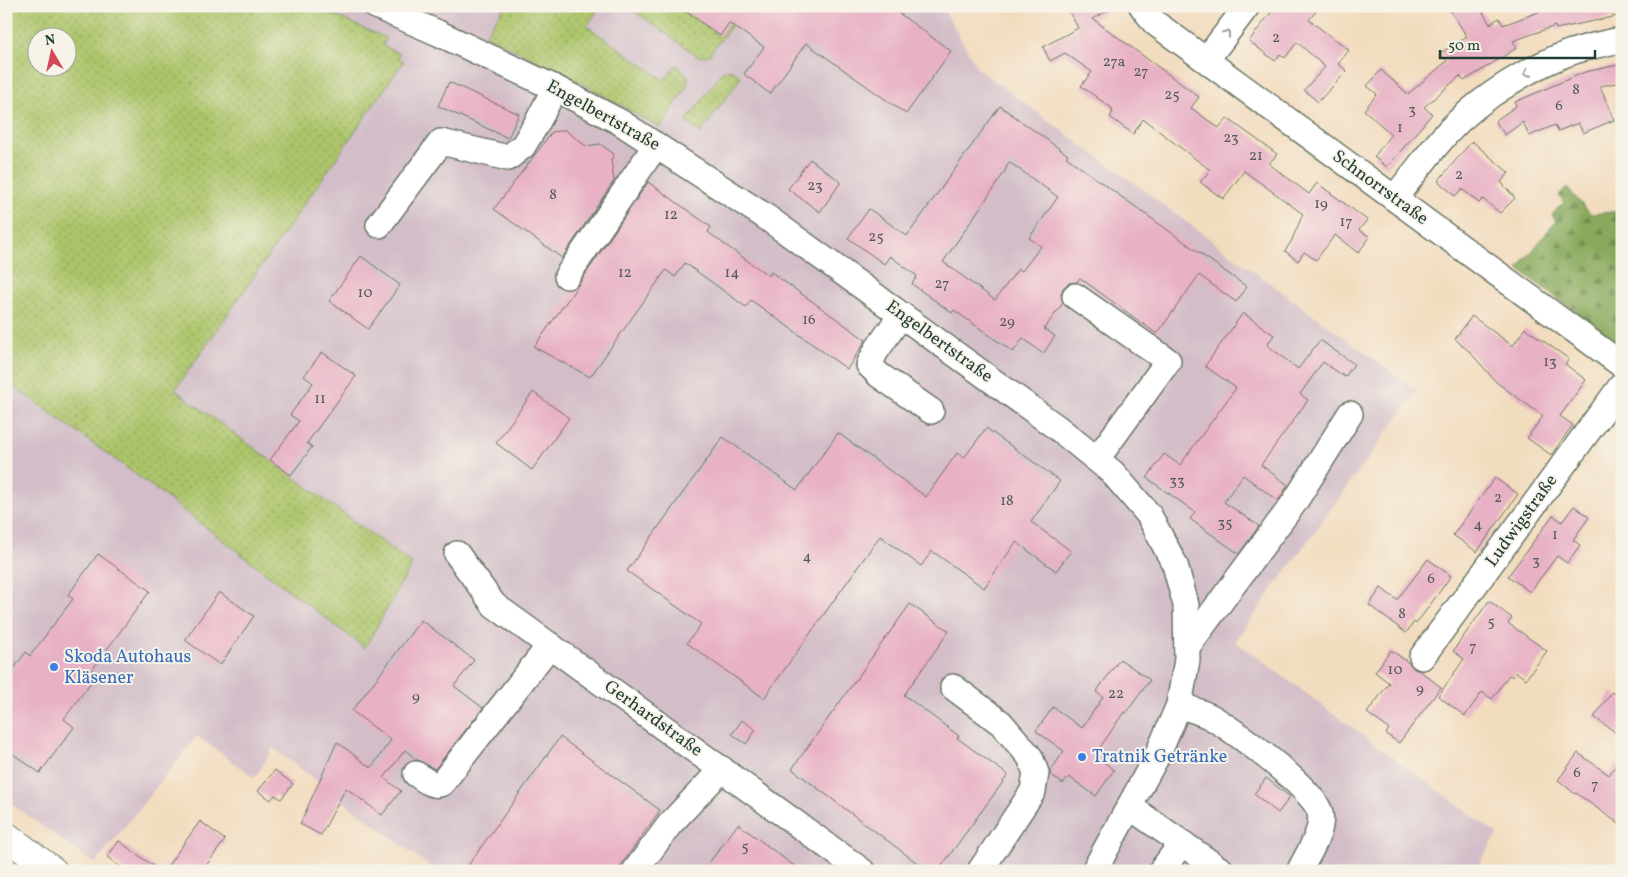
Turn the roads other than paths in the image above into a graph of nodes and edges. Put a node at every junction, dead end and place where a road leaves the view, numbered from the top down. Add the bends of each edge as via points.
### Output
1 (376, 6) edge
2 (1142, 6) edge
3 (1248, 6) edge
4 (1622, 40) edge
5 (1207, 60) junction
6 (555, 88) junction
7 (656, 145) junction
8 (1394, 198) junction
9 (379, 225) dead end
10 (567, 276) dead end
11 (1075, 296) dead end
12 (901, 315) junction
13 (1622, 365) edge
14 (1622, 385) edge
15 (931, 412) dead end
16 (1350, 414) dead end
17 (1097, 459) junction
18 (457, 554) dead end
19 (550, 645) junction
20 (1187, 647) junction
21 (1422, 657) dead end
22 (953, 687) dead end
23 (1179, 705) junction
24 (722, 769) junction
25 (416, 774) dead end
26 (1130, 806) junction
27 (6, 836) edge
28 (1182, 843) junction
29 (1300, 870) edge
30 (53, 871) edge
31 (635, 871) edge
32 (862, 871) edge
33 (980, 871) edge
34 (1094, 871) edge
35 (1161, 871) edge
36 (1222, 871) edge

1 - 6 street, Engelbertstraße
2 - 5 street, Schnorrstraße via 1155,23
5 -> 3 street
4 -> 8 street via 1583,48 1551,60 1491,95 1448,132
5 - 8 street, Schnorrstraße
6 - 7 street, Engelbertstraße
6 - 9 street via 523,146 508,158 441,142
7 - 10 street
7 - 12 street, Engelbertstraße via 766,217
8 - 13 street, Schnorrstraße
11 - 17 street via 1168,361
12 - 15 street via 869,365
12 - 17 street, Engelbertstraße
14 - 21 street, Ludwigstraße
16 - 20 street via 1294,503
17 - 20 street, Engelbertstraße via 1149,515 1175,564 1186,605
18 - 19 street, Gerhardstraße via 494,604
19 - 24 street, Gerhardstraße
19 - 25 street via 440,785
20 - 23 street, Engelbertstraße
22 - 33 street via 1001,723 1030,757 1036,774 1033,791
23 - 26 street, Engelbertstraße
23 - 29 street via 1224,726 1280,767 1317,803 1321,822 1319,831
24 - 31 street via 670,824
24 - 32 street, Gerhardstraße
26 - 28 street
26 - 34 street, Engelbertstraße
27 - 30 main road
28 - 35 street
28 - 36 street

